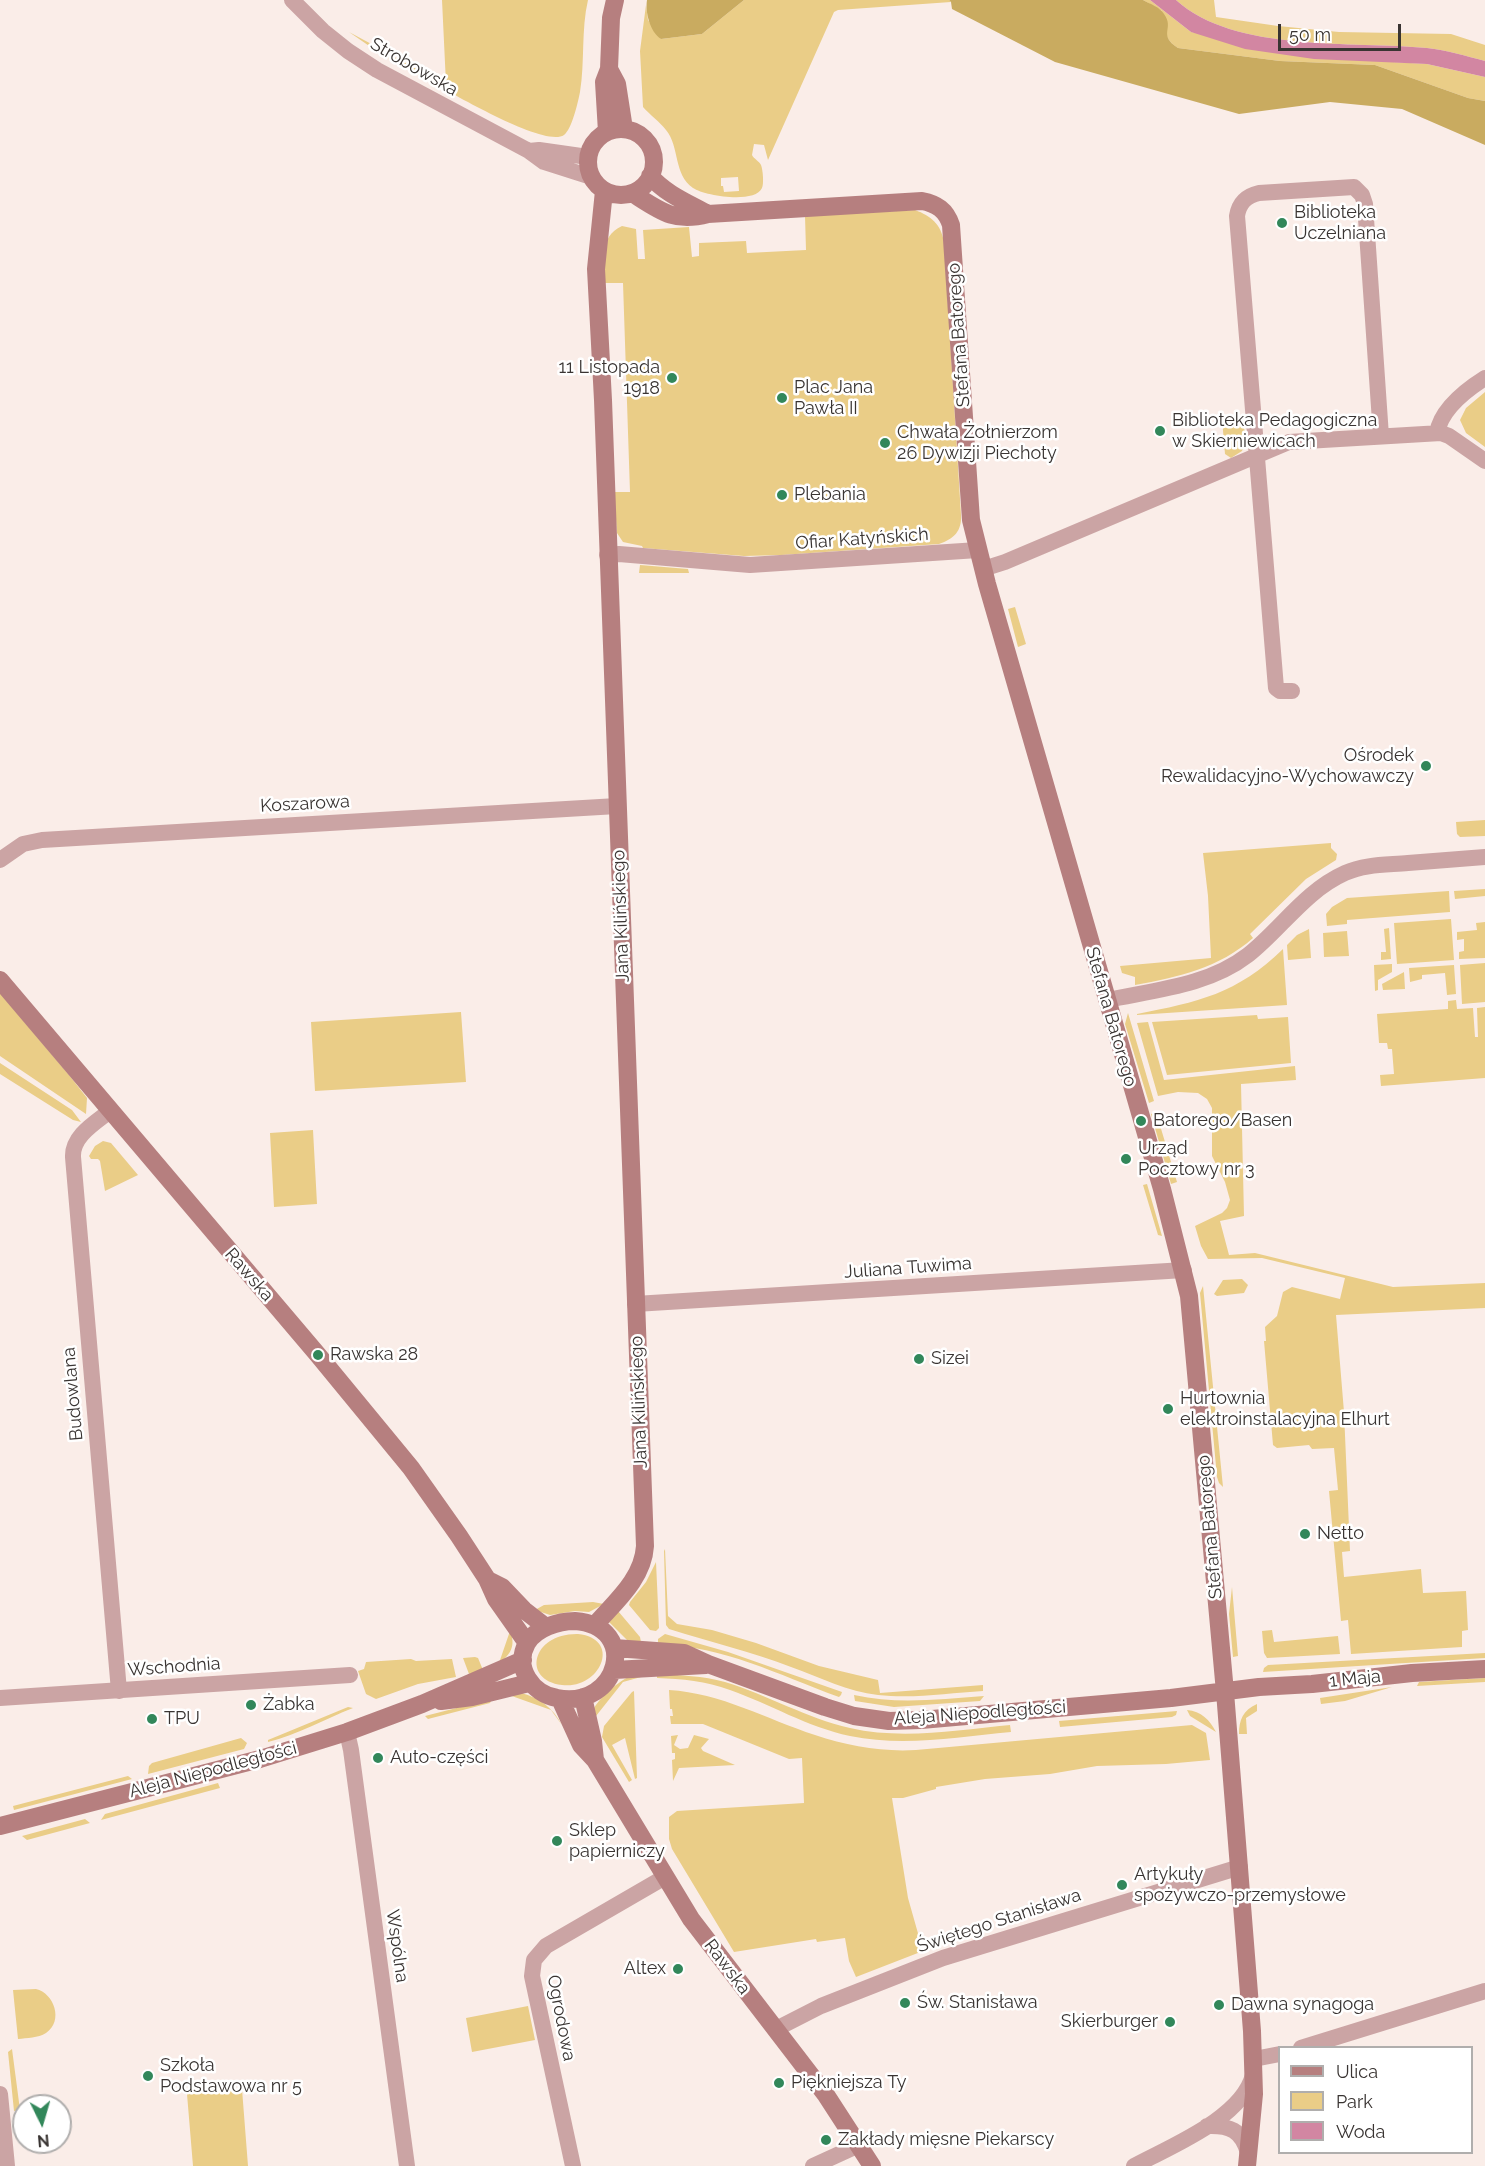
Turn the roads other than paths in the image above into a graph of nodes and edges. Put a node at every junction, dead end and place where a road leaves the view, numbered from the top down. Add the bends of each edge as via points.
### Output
1 (292, 0) edge
2 (615, 0) edge
3 (615, 131) junction
4 (529, 151) junction
5 (588, 157) junction
6 (650, 176) junction
7 (591, 177) junction
8 (604, 191) junction
9 (632, 193) junction
10 (708, 214) junction
11 (1485, 378) edge
12 (1437, 433) junction
13 (1381, 436) junction
14 (1258, 454) junction
15 (1485, 461) edge
16 (978, 550) junction
17 (608, 555) junction
18 (983, 569) junction
19 (1292, 691) dead end
20 (616, 806) junction
21 (1485, 858) edge
22 (0, 860) edge
23 (0, 980) edge
24 (1107, 1000) junction
25 (110, 1111) junction
26 (1184, 1270) junction
27 (635, 1304) junction
28 (487, 1579) junction
29 (595, 1625) junction
30 (546, 1627) junction
31 (614, 1648) junction
32 (525, 1652) junction
33 (708, 1664) junction
34 (1485, 1668) edge
35 (614, 1670) junction
36 (350, 1675) dead end
37 (529, 1683) junction
38 (119, 1690) junction
39 (1225, 1692) junction
40 (583, 1697) junction
41 (0, 1698) edge
42 (560, 1699) junction
43 (422, 1704) junction
44 (347, 1732) junction
45 (595, 1760) junction
46 (0, 1826) edge
47 (1231, 1870) junction
48 (664, 1876) junction
49 (1485, 1991) edge
50 (776, 2029) junction
51 (1307, 2046) edge
52 (1278, 2055) edge
53 (1254, 2065) junction
54 (0, 2094) edge
55 (1207, 2126) junction
56 (859, 2145) junction
57 (1247, 2160) edge
58 (7, 2166) edge
59 (407, 2166) edge
60 (573, 2166) edge
61 (813, 2166) edge
62 (872, 2166) edge
63 (1134, 2166) edge

1 - 4 street, Strobowska via 323,31 377,70
2 - 3 street via 609,69 617,84
3 - 5 street via 593,144
3 - 6 street via 640,136 647,143 653,162
4 - 5 street, Strobowska
4 - 7 street, Strobowska via 544,162
5 - 7 street
6 - 9 street
6 - 10 street via 673,196
7 - 8 street
8 - 9 street
8 - 17 street, Jana Kilińskiego via 596,269
9 - 10 street, Stefana Batorego via 672,216 692,218
10 - 16 street, Stefana Batorego via 922,201 946,213 953,231 970,501
11 - 12 street via 1448,410
12 - 13 street
12 - 15 street via 1447,434
13 - 14 street via 1289,441
13 - 14 street via 1362,195 1354,187 1259,193 1244,199 1237,216
14 - 18 street
14 - 19 street via 1276,688
16 - 17 street, Ofiar Katyńskich via 750,565
16 - 18 street, Stefana Batorego
17 - 20 street, Jana Kilińskiego
18 - 24 street, Stefana Batorego
20 - 22 street, Koszarowa via 42,840 23,844
20 - 27 street, Jana Kilińskiego
21 - 24 street via 1381,864 1347,872 1324,885 1228,968 1188,983
23 - 25 street, Rawska
24 - 26 street, Stefana Batorego
25 - 28 street, Rawska via 411,1468
25 - 38 street, Budowlana via 90,1126 72,1151
26 - 27 street, Juliana Tuwima
26 - 39 street, Stefana Batorego via 1191,1310
27 - 29 street, Jana Kilińskiego via 644,1560 634,1580
28 - 30 street, Rawska via 502,1587
28 - 32 street, Rawska
29 - 30 street via 575,1621
29 - 31 street
30 - 32 street via 536,1634
31 - 33 street, Aleja Niepodległości via 684,1653
31 - 35 street
32 - 37 street
32 - 43 street, Aleja Niepodległości
33 - 35 street, Aleja Niepodległości
33 - 39 street, Aleja Niepodległości via 825,1707 889,1721
34 - 39 street, 1 Maja
35 - 40 street via 600,1688
36 - 38 street, Wschodnia
37 - 42 street via 541,1693
37 - 43 street, Aleja Niepodległości
38 - 41 street, Wschodnia
39 - 47 street, Stefana Batorego
40 - 42 street
40 - 45 street, Rawska
42 - 45 street, Rawska via 581,1745
43 - 44 street, Aleja Niepodległości
44 - 46 street, Aleja Niepodległości via 260,1759
44 - 59 street, Wspólna
45 - 48 street, Rawska
47 - 50 street, Świętego Stanisława via 943,1958 821,2006
47 - 53 street, Stefana Batorego
48 - 50 street, Rawska
48 - 60 street, Ogrodowa via 555,1940 534,1960 532,1976
49 - 51 street
50 - 56 street, Rawska
52 - 53 street
53 - 55 street, Stefana Batorego via 1248,2089
53 - 57 street, Stefana Batorego
54 - 58 street
55 - 57 street, Stefana Batorego via 1219,2125 1237,2132
55 - 63 street
56 - 61 street
56 - 62 street, Rawska

